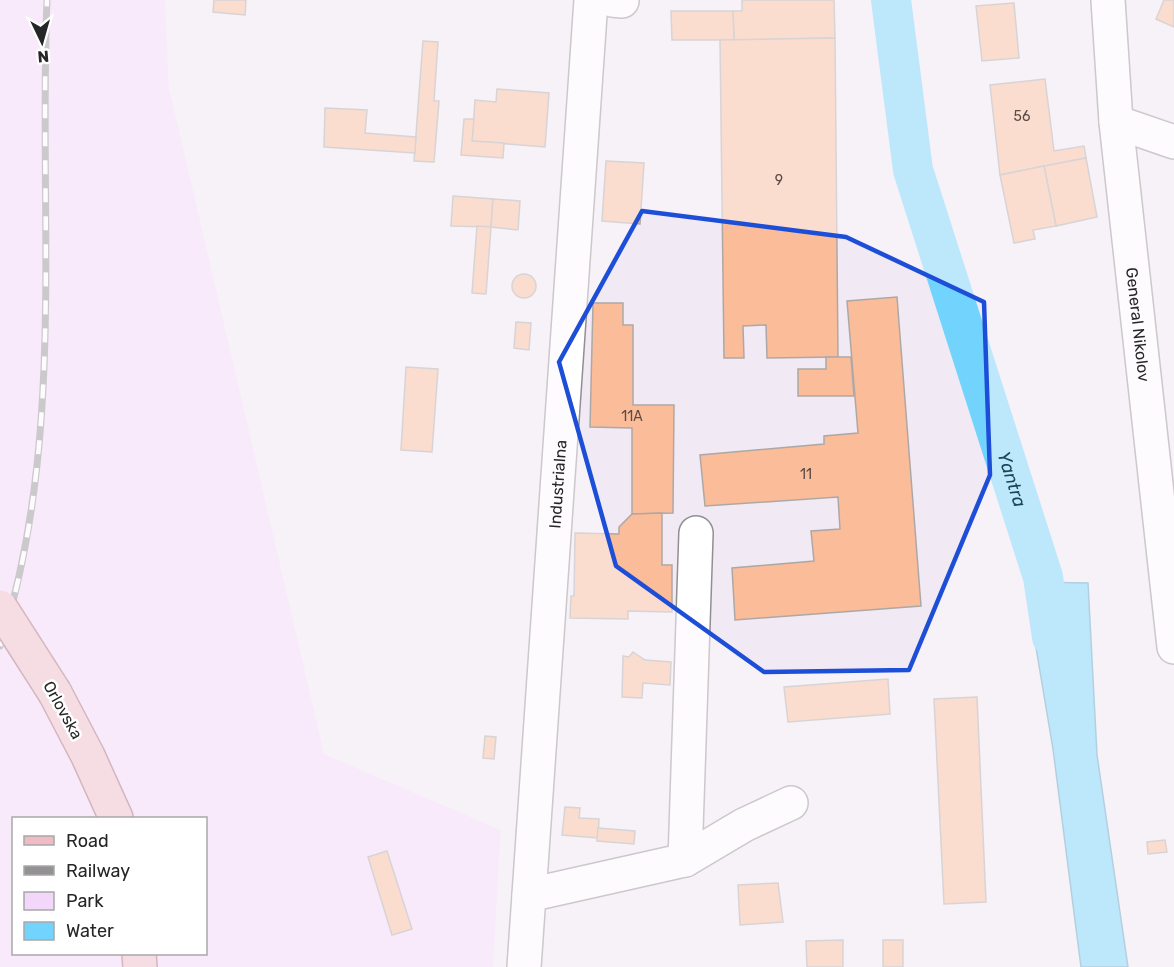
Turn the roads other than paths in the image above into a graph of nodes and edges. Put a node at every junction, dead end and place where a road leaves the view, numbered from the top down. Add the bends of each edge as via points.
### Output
1 (608, 0) edge
2 (1108, 0) edge
3 (1116, 122) junction
4 (1174, 142) edge
5 (696, 533) dead end
6 (0, 607) edge
7 (1174, 647) edge
8 (791, 803) dead end
9 (115, 817) edge
10 (685, 860) junction
11 (529, 895) junction
12 (524, 967) edge

1 - 11 street, Industrialna
2 - 3 street, General Nikolov
3 - 4 street
3 - 7 street, General Nikolov
5 - 10 street
6 - 9 main road, Orlovska, bridge via 55,693
8 - 10 street
10 - 11 street
11 - 12 street, Industrialna

